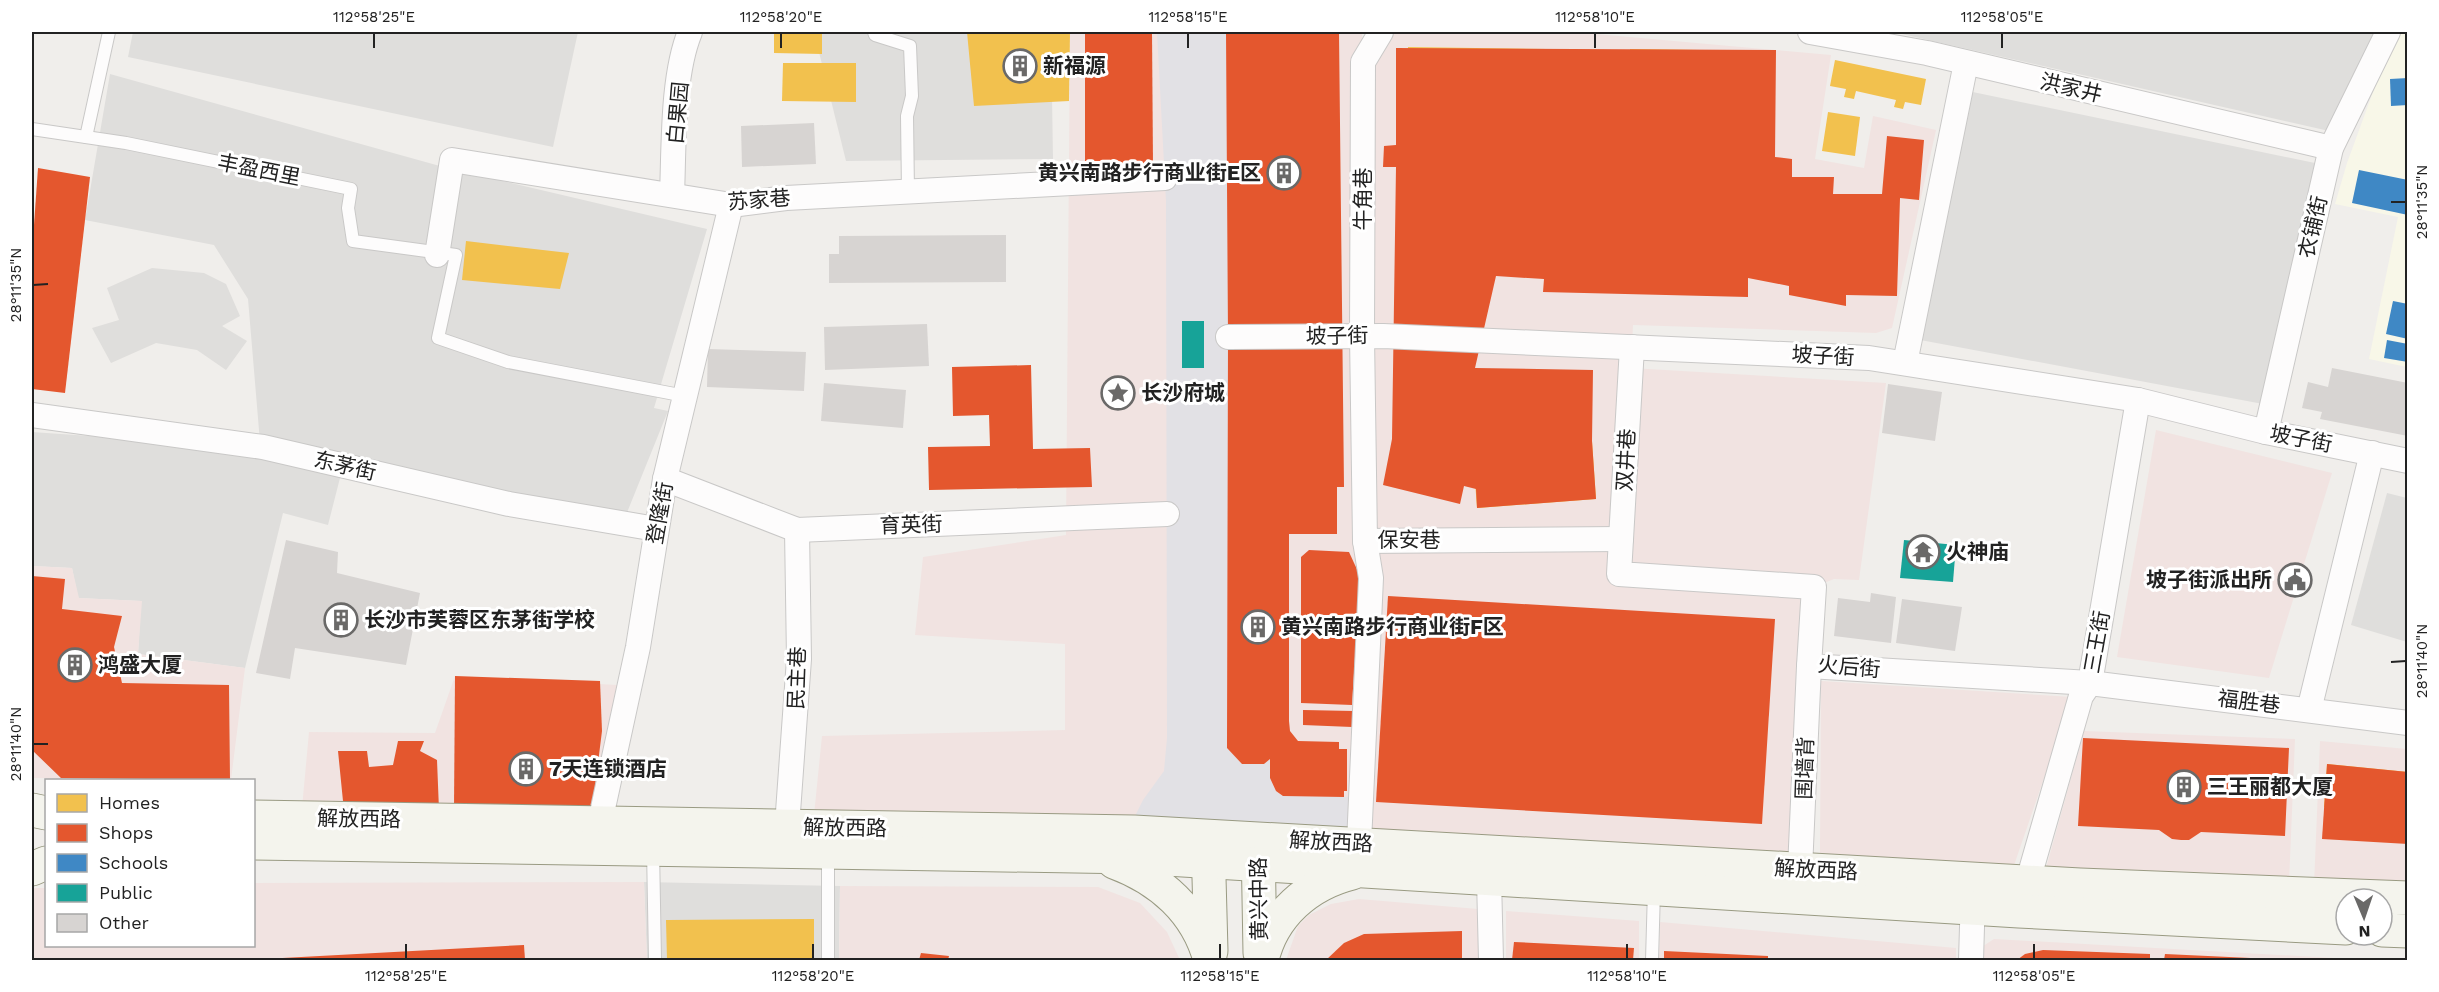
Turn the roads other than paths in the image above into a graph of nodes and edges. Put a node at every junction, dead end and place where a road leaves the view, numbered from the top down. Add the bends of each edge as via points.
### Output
1 (109, 32) edge
2 (690, 32) edge
3 (874, 32) edge
4 (1381, 32) edge
5 (1810, 32) edge
6 (2388, 32) edge
7 (1966, 63) junction
8 (32, 129) edge
9 (86, 137) junction
10 (2331, 148) junction
11 (1165, 178) dead end
12 (908, 192) junction
13 (672, 195) junction
14 (731, 205) junction
15 (436, 255) junction
16 (1362, 336) junction
17 (1228, 337) dead end
18 (1632, 347) junction
19 (1905, 363) junction
20 (685, 396) junction
21 (2138, 400) junction
22 (32, 415) edge
23 (2266, 432) junction
24 (2372, 453) junction
25 (2408, 461) edge
26 (665, 479) junction
27 (1167, 514) dead end
28 (656, 530) junction
29 (796, 530) junction
30 (1621, 539) junction
31 (1365, 541) junction
32 (1619, 573) joint
33 (1809, 666) junction
34 (2090, 683) junction
35 (2309, 710) junction
36 (2408, 723) edge
37 (255, 817) edge
38 (600, 822) junction
39 (787, 826) junction
40 (255, 843) edge
41 (653, 848) junction
42 (1208, 848) junction
43 (1258, 851) junction
44 (828, 853) junction
45 (1092, 856) junction
46 (1362, 857) junction
47 (1800, 869) junction
48 (1489, 879) junction
49 (1654, 889) junction
50 (1973, 894) junction
51 (2023, 897) junction
52 (2408, 898) edge
53 (2334, 927) edge
54 (655, 960) edge
55 (828, 960) edge
56 (1211, 960) edge
57 (1261, 960) edge
58 (1491, 960) edge
59 (1652, 960) edge
60 (1971, 960) edge

1 - 9 lane
2 - 13 street, 白果园 via 676,108
3 - 12 lane via 910,46
4 - 16 street, 牛角巷 via 1363,62
5 - 7 street, 洪家井
6 - 10 street, 衣铺街
7 - 10 street, 洪家井
7 - 19 street
8 - 9 lane, 丰盈西里
9 - 15 lane, 丰盈西里 via 351,189 348,208 352,241
10 - 23 street, 衣铺街
11 - 12 street, 苏家巷
12 - 14 street, 苏家巷
13 - 14 street, 苏家巷
13 - 15 street, 苏家巷 via 452,160
14 - 20 street, 登隆街
15 - 20 lane via 456,255 438,338 508,362
16 - 17 street, 坡子街
16 - 18 street, 坡子街
16 - 31 street, 保安巷
18 - 19 street, 坡子街
18 - 30 street, 双井巷
19 - 21 street, 坡子街
20 - 26 street, 登隆街
21 - 23 street, 坡子街
21 - 34 street, 三王街
22 - 28 street, 东茅街 via 263,447 509,504
23 - 24 street, 坡子街
24 - 25 street, 坡子街
24 - 35 street
26 - 28 street, 登隆街
26 - 29 street, 育英街
27 - 29 street, 育英街
28 - 38 street, 登隆街 via 638,648
29 - 39 street, 民主巷 via 799,659
30 - 31 street, 保安巷
30 - 32 street, 双井巷
31 - 46 street via 1371,578
32 - 33 street, 火后街 via 1814,587
33 - 34 street, 火后街
33 - 47 street, 围墙背
34 - 35 street, 福胜巷
34 - 51 street, 三王街 via 2081,696
35 - 36 street, 福胜巷
37 - 38 main road, 解放西路
38 - 39 main road, 解放西路
39 - 42 main road, 解放西路 via 1134,832
40 - 41 main road, 解放西路
41 - 44 main road, 解放西路
41 - 54 lane
42 - 43 main road, 解放西路
42 - 45 main road, 解放西路
42 - 56 main road
43 - 46 main road, 解放西路
43 - 57 main road, 黄兴中路
44 - 45 main road, 解放西路
44 - 55 lane
45 - 56 main road via 1131,868 1169,893 1198,928
46 - 47 main road, 解放西路
46 - 48 main road, 解放西路
46 - 57 main road via 1335,878 1315,887 1281,917
47 - 50 main road, 解放西路
48 - 49 main road, 解放西路
48 - 58 street
49 - 50 main road, 解放西路
49 - 59 lane
50 - 51 main road, 解放西路
50 - 60 street
51 - 52 main road, 解放西路
51 - 53 main road, 解放西路

